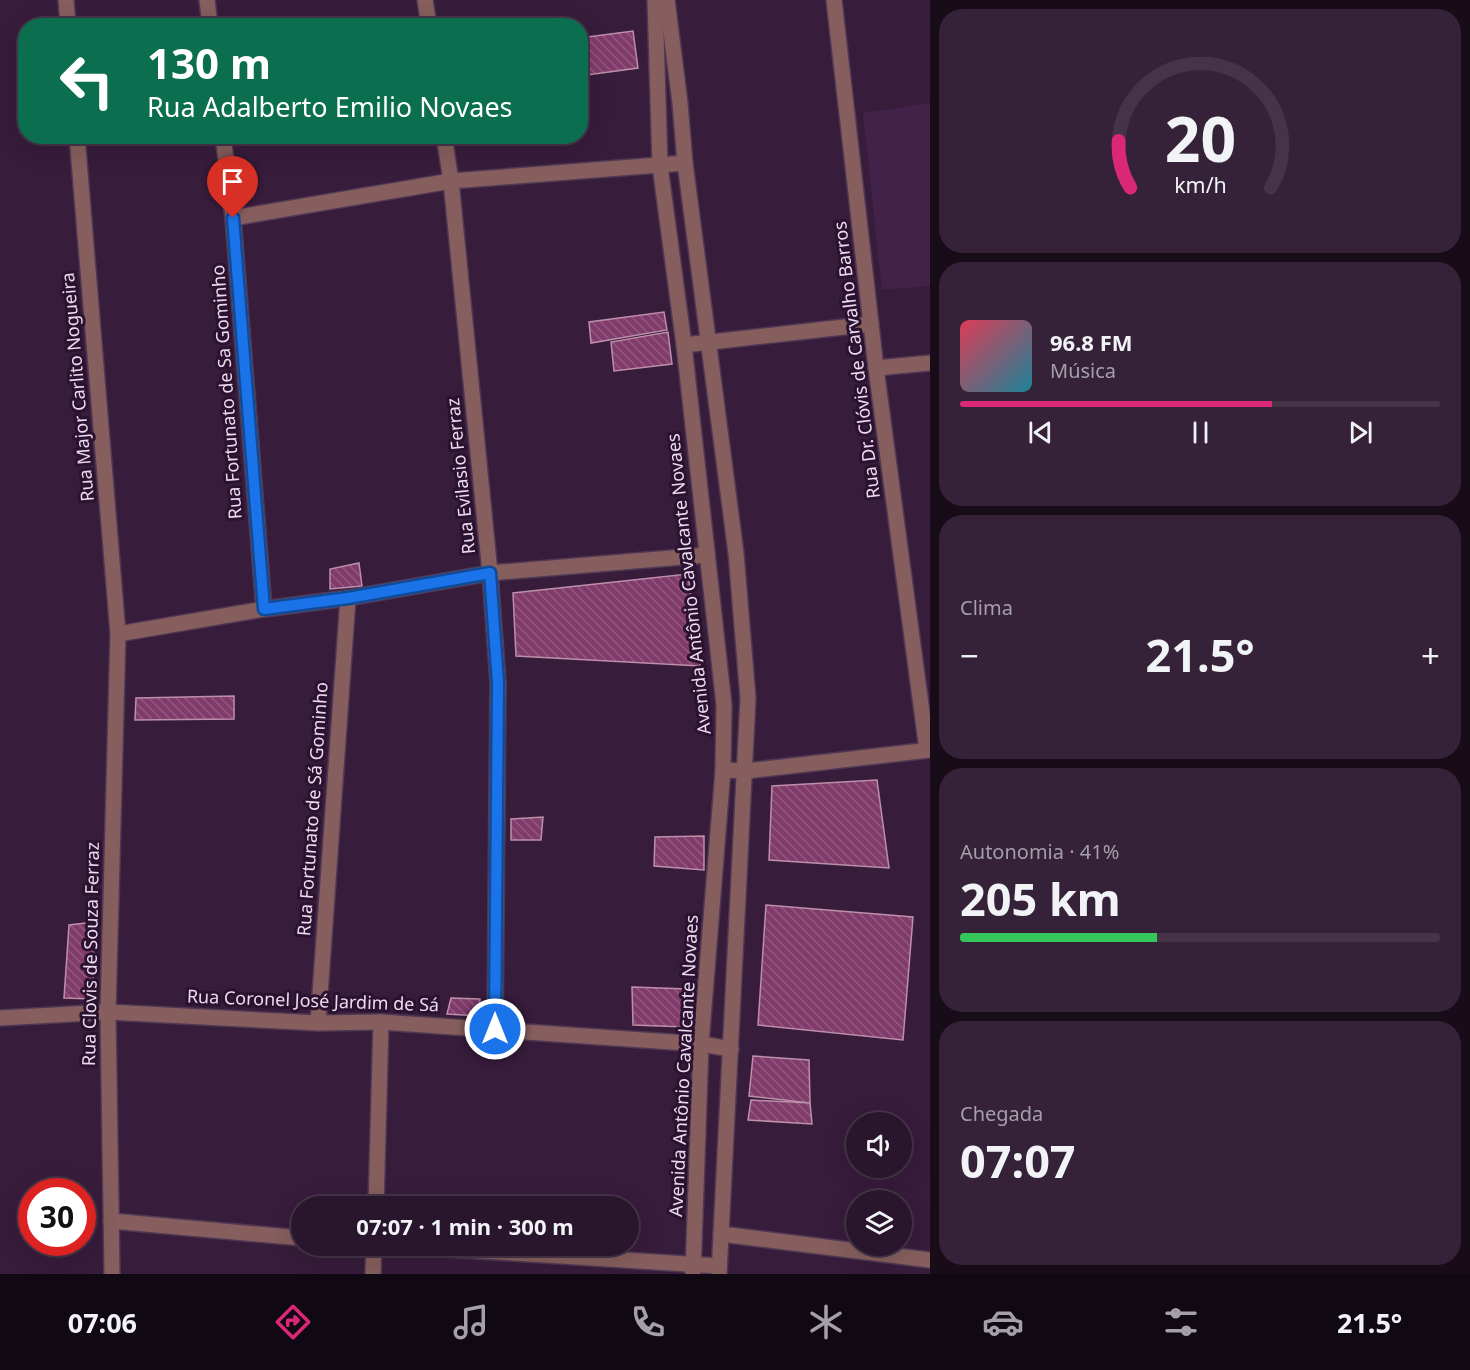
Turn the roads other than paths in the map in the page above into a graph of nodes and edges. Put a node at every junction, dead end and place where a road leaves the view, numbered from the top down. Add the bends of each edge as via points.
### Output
1 (66, 0) edge
2 (207, 0) edge
3 (425, 0) edge
4 (655, 0) edge
5 (667, 0) edge
6 (834, 0) edge
7 (67, 18) edge
8 (209, 18) edge
9 (428, 18) edge
10 (78, 144) edge
11 (224, 144) edge
12 (445, 144) edge
13 (685, 163) junction
14 (660, 166) junction
15 (451, 181) junction
16 (233, 218) junction
17 (871, 324) junction
18 (708, 342) junction
19 (684, 345) junction
20 (930, 363) edge
21 (876, 368) junction
22 (707, 555) junction
23 (490, 573) junction
24 (348, 598) junction
25 (264, 609) junction
26 (118, 634) junction
27 (928, 750) edge
28 (723, 770) junction
29 (746, 771) junction
30 (108, 1012) junction
31 (0, 1018) edge
32 (381, 1022) junction
33 (318, 1023) junction
34 (495, 1029) junction
35 (700, 1044) junction
36 (731, 1049) junction
37 (376, 1196) edge
38 (111, 1221) junction
39 (721, 1234) junction
40 (291, 1237) edge
41 (374, 1256) edge
42 (521, 1256) edge
43 (930, 1260) edge
44 (693, 1270) edge
45 (719, 1270) edge
46 (112, 1274) edge
47 (373, 1274) edge

1 - 7 street
2 - 8 street
3 - 9 street
4 - 14 street, Avenida Antônio Cavalcante Novaes
5 - 13 street
6 - 17 street, Rua Dr. Clóvis de Carvalho Barros
10 - 26 street, Rua Major Carlito Nogueira
11 - 16 street, Rua Fortunato de Sa Gominho
12 - 15 street, Rua Evilasio Ferraz
13 - 14 street
13 - 18 street
14 - 15 street
14 - 19 street, Avenida Antônio Cavalcante Novaes
15 - 16 street
15 - 23 street, Rua Evilasio Ferraz
16 - 25 street, Rua Fortunato de Sa Gominho
17 - 18 street
17 - 21 street, Rua Dr. Clóvis de Carvalho Barros
18 - 19 street
18 - 29 street via 744,633 748,698
19 - 22 street, Avenida Antônio Cavalcante Novaes
20 - 21 street
21 - 27 street, Rua Dr. Clóvis de Carvalho Barros
22 - 23 street
22 - 28 street, Avenida Antônio Cavalcante Novaes via 724,705
23 - 24 street
23 - 34 street, Rua Evilasio Ferraz via 498,683
24 - 25 street
24 - 33 street, Rua Fortunato de Sá Gominho
25 - 26 street
26 - 30 street, Rua Clovis de Souza Ferraz
27 - 29 street
28 - 29 street
28 - 35 street, Avenida Antônio Cavalcante Novaes
29 - 36 street
30 - 31 street, Rua Coronel José Jardim de Sá
30 - 33 street, Rua Coronel José Jardim de Sá
30 - 38 street, Rua Clovis de Souza Ferraz
32 - 33 street, Rua Coronel José Jardim de Sá
32 - 34 street, Rua Coronel José Jardim de Sá
32 - 37 street
34 - 35 street, Rua Coronel José Jardim de Sá
35 - 36 street, Rua Coronel José Jardim de Sá
35 - 44 street, Avenida Antônio Cavalcante Novaes
36 - 39 street
38 - 40 street
38 - 46 street, Rua Clovis de Souza Ferraz
39 - 43 street
39 - 45 street
41 - 47 street
42 - 44 street
44 - 45 street

